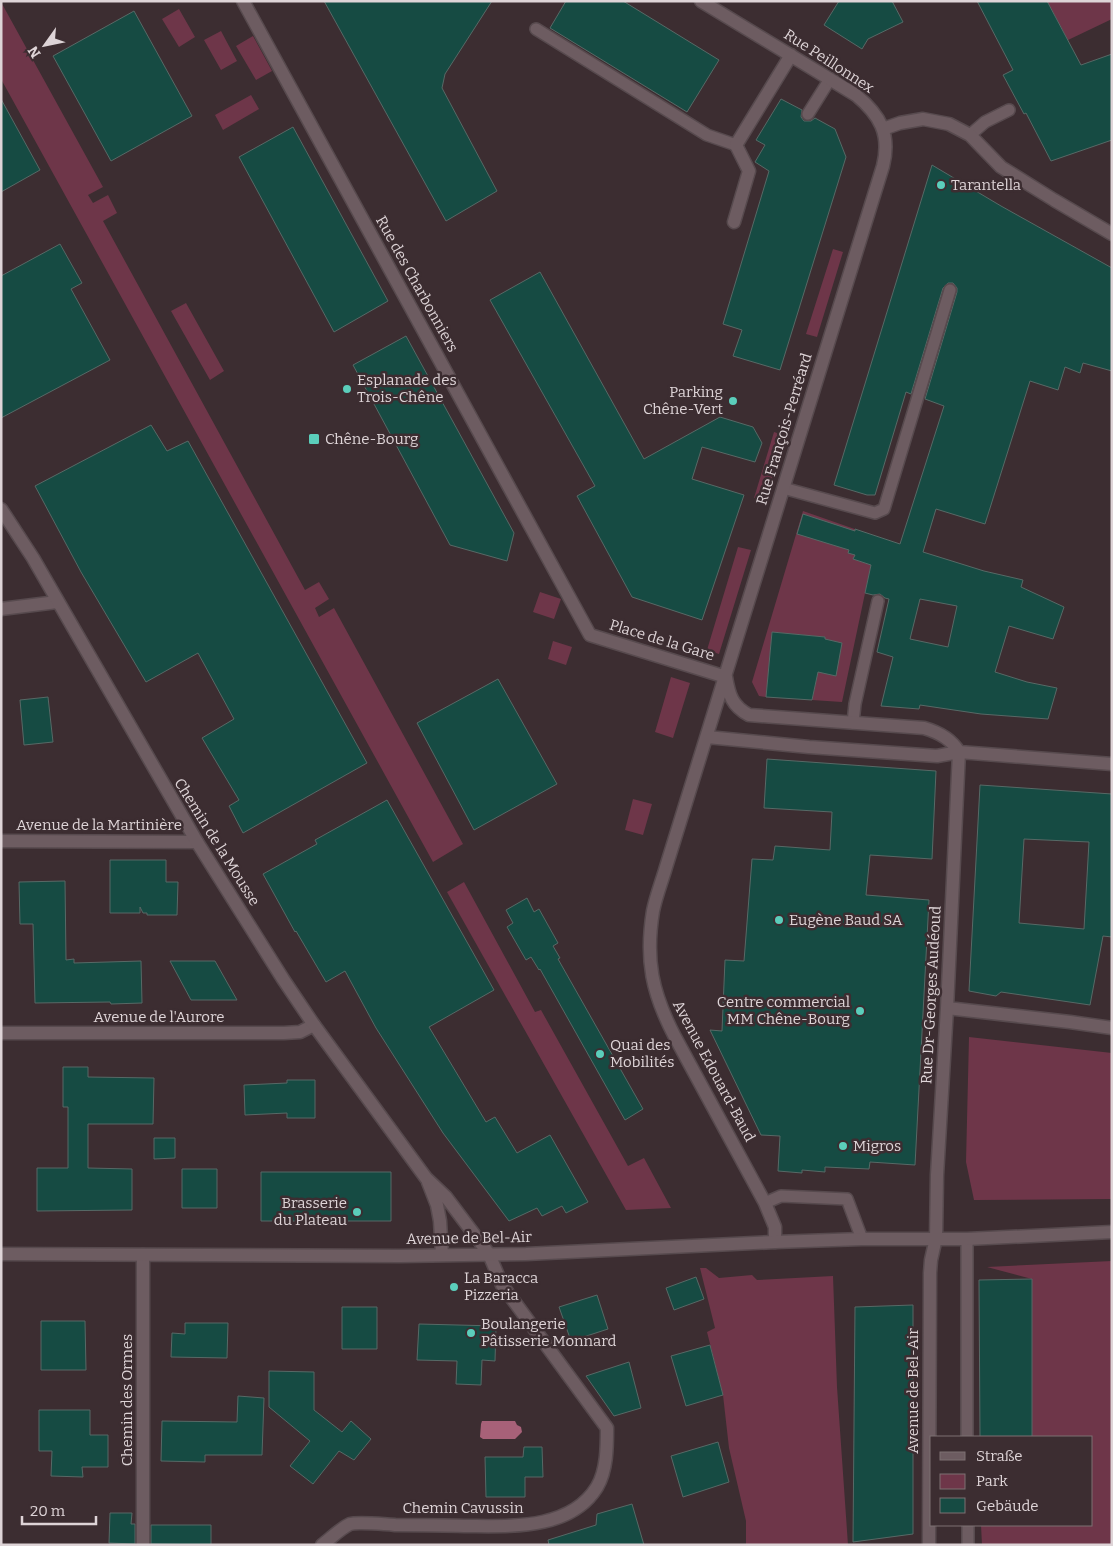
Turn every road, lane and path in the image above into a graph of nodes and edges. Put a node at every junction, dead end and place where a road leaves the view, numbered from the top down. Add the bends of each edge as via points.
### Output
1 (243, 1) edge
2 (701, 1) edge
3 (536, 29) dead end
4 (791, 56) junction
5 (830, 78) junction
6 (1009, 110) dead end
7 (808, 114) dead end
8 (883, 129) junction
9 (970, 135) junction
10 (736, 144) junction
11 (734, 222) dead end
12 (1112, 234) edge
13 (950, 290) dead end
14 (783, 488) junction
15 (1, 509) edge
16 (878, 601) dead end
17 (57, 602) junction
18 (1, 609) edge
19 (590, 635) joint
20 (726, 677) junction
21 (852, 723) junction
22 (707, 737) junction
23 (959, 752) junction
24 (1112, 764) edge
25 (1, 841) edge
26 (197, 842) junction
27 (947, 1008) junction
28 (314, 1025) junction
29 (1112, 1028) edge
30 (1, 1033) edge
31 (426, 1178) junction
32 (765, 1203) junction
33 (1112, 1232) edge
34 (936, 1238) junction
35 (862, 1239) junction
36 (967, 1239) junction
37 (775, 1242) junction
38 (1, 1254) edge
39 (489, 1254) junction
40 (442, 1255) junction
41 (143, 1256) junction
42 (968, 1436) edge
43 (968, 1526) edge
44 (143, 1545) edge
45 (322, 1545) edge
46 (929, 1545) edge
47 (968, 1545) edge

1 - 19 street, Rue des Charbonniers
2 - 4 street, Rue Peillonnex
3 - 10 lane via 707,135
4 - 5 street, Rue Peillonnex
4 - 10 street
5 - 7 lane
5 - 8 street, Rue Peillonnex via 870,107
6 - 9 lane via 985,122
8 - 9 street via 923,119 949,124
8 - 14 street, Rue François-Perréard via 883,166
9 - 12 street via 1001,167
10 - 11 street via 749,171
13 - 14 lane via 884,509 875,513
14 - 20 street, Rue François-Perréard
15 - 17 street, Chemin de la Mousse
16 - 21 lane
17 - 18 street
17 - 26 street, Chemin de la Mousse
19 - 20 street, Place de la Gare
20 - 21 street via 730,697 740,710 749,715
20 - 22 street, Rue François-Perréard
21 - 23 street via 932,730
22 - 23 street via 937,756
22 - 32 street, Avenue Edouard-Baud via 653,910 649,950 652,979 674,1037
23 - 24 street
23 - 27 street, Rue Dr-Georges Audéoud
25 - 26 street, Avenue de la Martinière
26 - 28 street, Chemin de la Mousse
27 - 29 street
27 - 34 street, Rue Dr-Georges Audéoud
28 - 30 street, Avenue de l'Aurore via 300,1032 284,1033
28 - 31 street, Chemin de la Mousse
31 - 39 street, Chemin de la Mousse via 446,1197
31 - 40 street, Chemin de la Mousse via 437,1205
32 - 35 lane via 781,1196 847,1199
32 - 37 street, Avenue Edouard-Baud via 775,1227
33 - 36 street, Avenue de Bel-Air
34 - 35 street, Avenue de Bel-Air
34 - 36 street, Avenue de Bel-Air
34 - 46 street, Avenue de Bel-Air via 930,1273
35 - 37 street, Avenue de Bel-Air
36 - 42 lane
37 - 39 street, Avenue de Bel-Air
38 - 41 street, Avenue de Bel-Air
39 - 40 street, Avenue de Bel-Air
39 - 45 street, Chemin Cavussin via 502,1285 607,1428 608,1451 597,1486 573,1510 546,1521 497,1526 350,1524
40 - 41 street, Avenue de Bel-Air
41 - 44 street, Chemin des Ormes
43 - 47 lane

